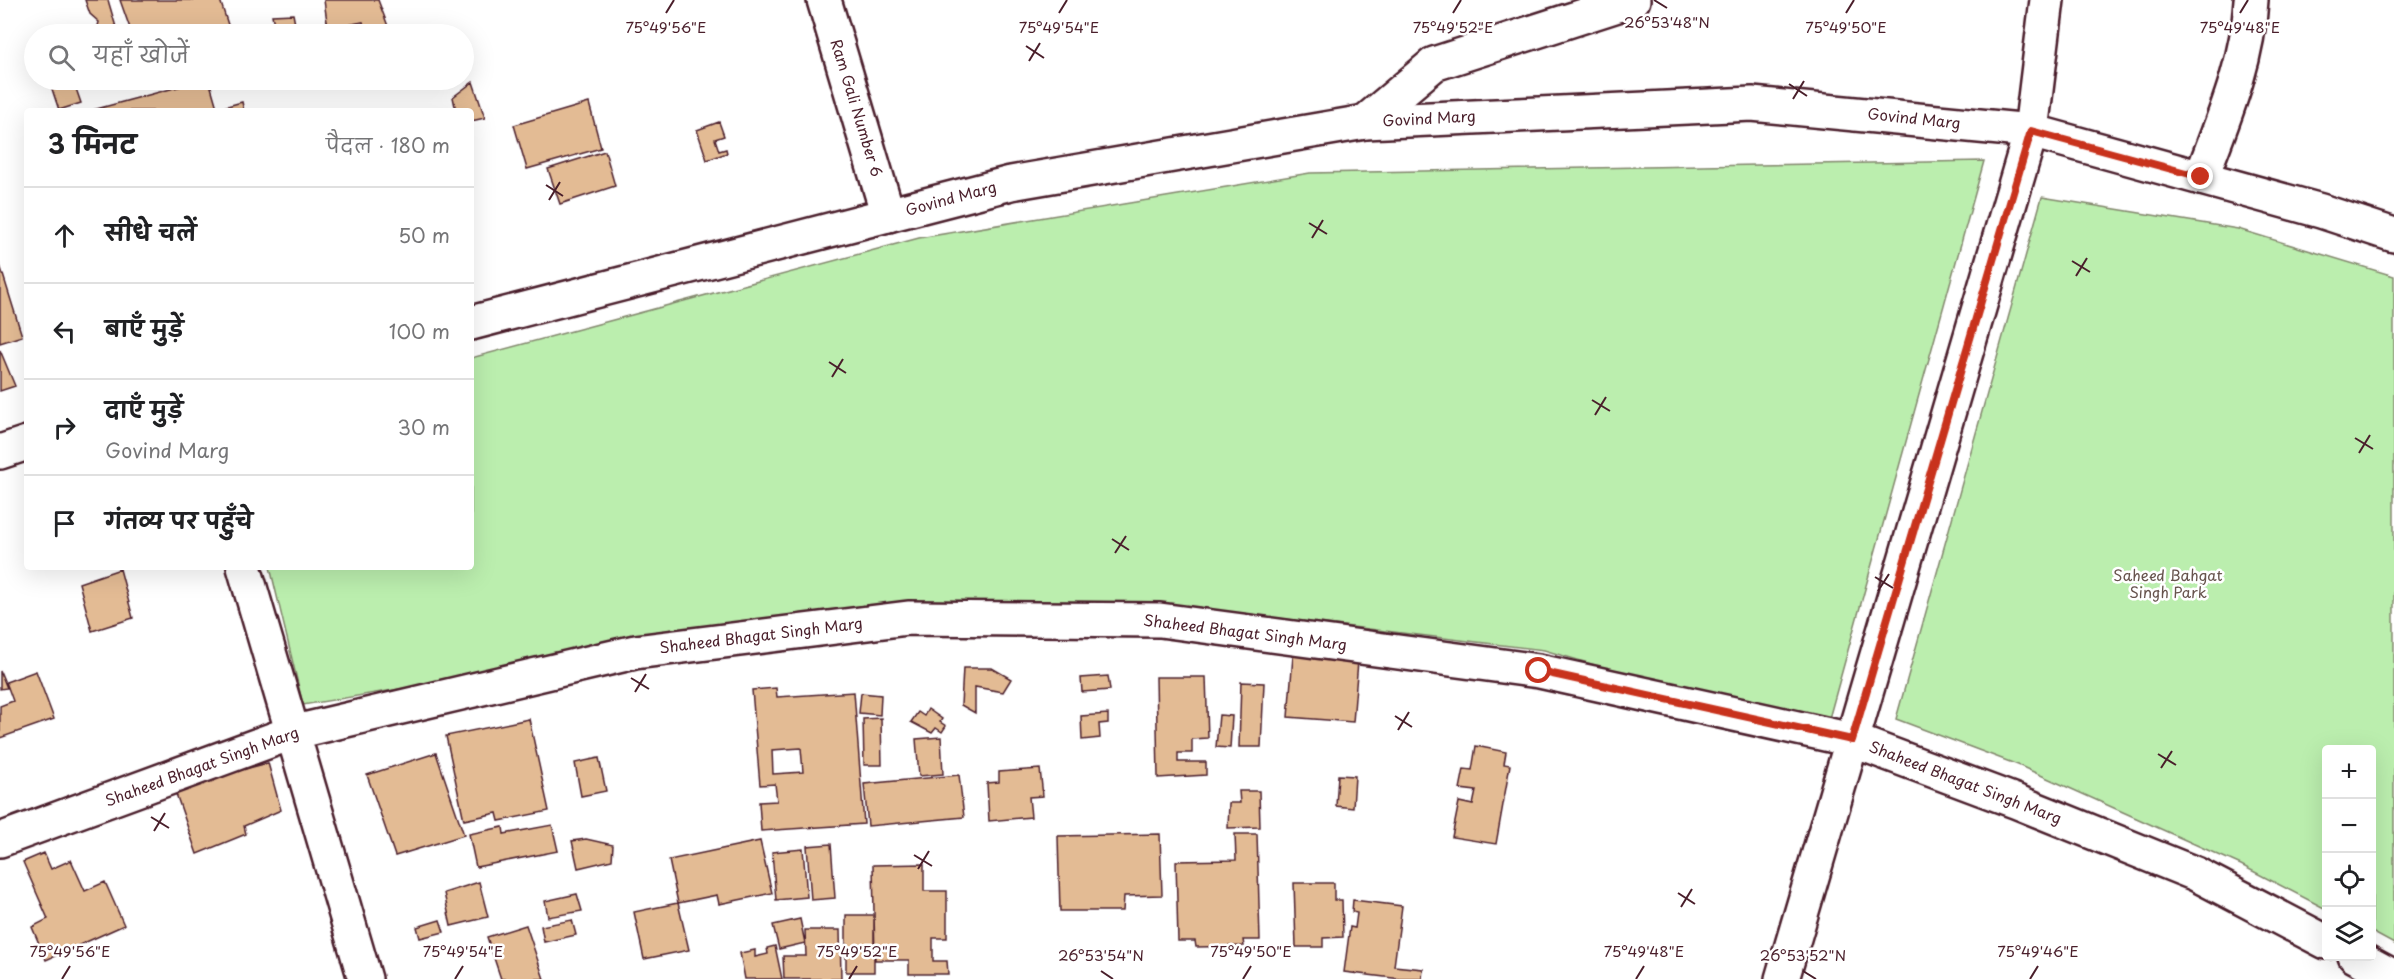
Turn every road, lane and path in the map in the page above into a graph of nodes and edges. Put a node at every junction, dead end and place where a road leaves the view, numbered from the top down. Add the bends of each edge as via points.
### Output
1 (824, 0) edge
2 (1633, 0) edge
3 (2047, 0) edge
4 (2252, 0) edge
5 (1365, 122) junction
6 (2031, 131) junction
7 (2201, 177) junction
8 (888, 215) junction
9 (2394, 235) edge
10 (474, 322) edge
11 (24, 444) edge
12 (0, 452) edge
13 (245, 570) edge
14 (291, 733) junction
15 (1852, 740) junction
16 (0, 840) edge
17 (2322, 940) edge
18 (2363, 961) edge
19 (2394, 977) edge
20 (365, 979) edge
21 (1782, 979) edge

1 - 8 street, Ram Gali Number 6
2 - 5 street via 1434,64
3 - 6 street
4 - 7 street via 2250,31
5 - 6 street, Govind Marg via 1752,104
5 - 8 street, Govind Marg via 1011,183
6 - 7 street, Govind Marg
6 - 15 street
7 - 9 street, Govind Marg
8 - 10 street, Govind Marg
11 - 12 street
13 - 14 street
14 - 15 street, Shaheed Bhagat Singh Marg via 635,652 908,618 1160,620 1539,671
14 - 16 street, Shaheed Bhagat Singh Marg
14 - 20 street
15 - 17 street, Shaheed Bhagat Singh Marg via 2196,874
15 - 21 street
18 - 19 street

